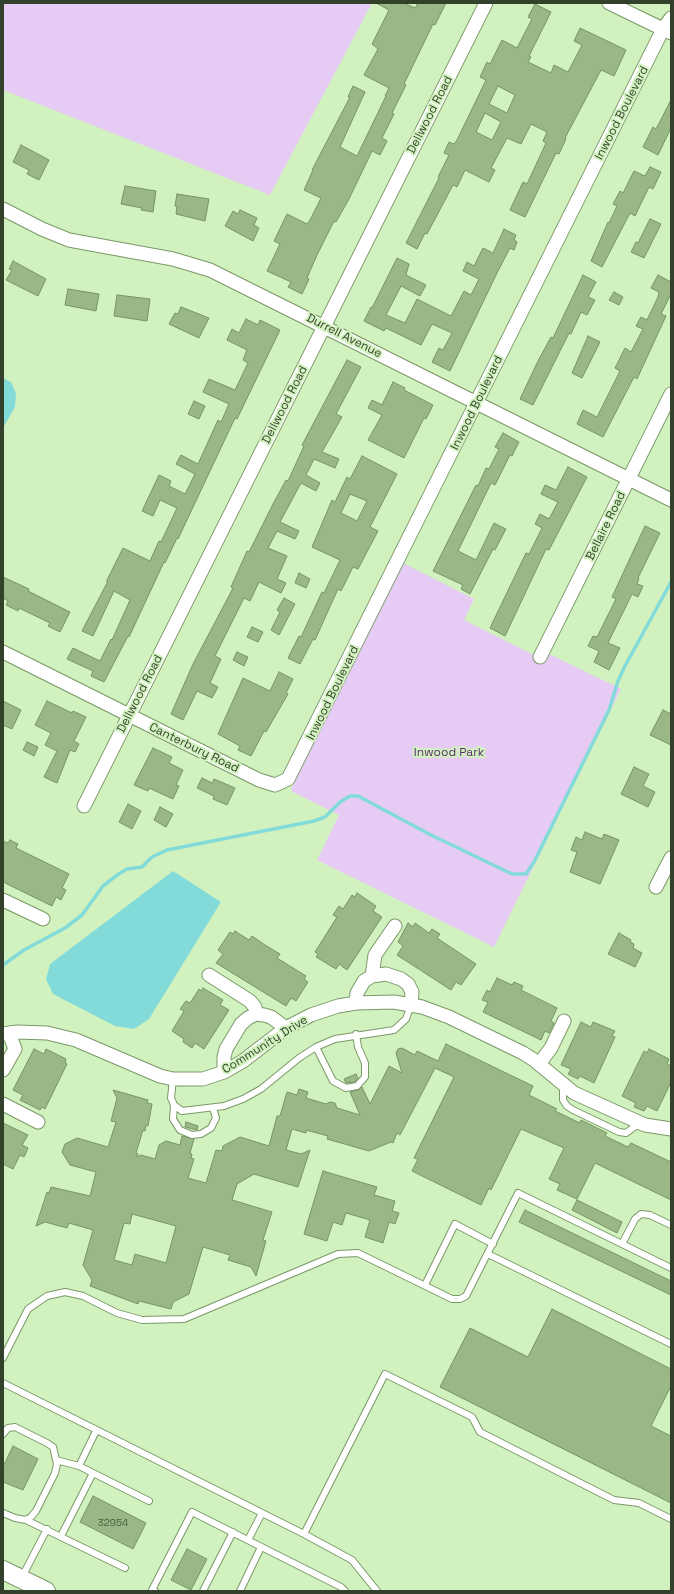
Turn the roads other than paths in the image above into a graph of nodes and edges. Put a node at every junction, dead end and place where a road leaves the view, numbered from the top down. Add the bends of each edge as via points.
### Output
1 (486, 3) edge
2 (610, 3) edge
3 (671, 18) edge
4 (667, 31) edge
5 (3, 209) edge
6 (324, 326) junction
7 (671, 394) edge
8 (477, 403) junction
9 (629, 479) junction
10 (671, 500) edge
11 (3, 652) edge
12 (540, 658) dead end
13 (130, 716) junction
14 (280, 784) joint
15 (84, 806) dead end
16 (671, 858) edge
17 (656, 887) dead end
18 (3, 900) edge
19 (43, 919) dead end
20 (395, 926) dead end
21 (209, 975) dead end
22 (372, 976) junction
23 (356, 1003) junction
24 (411, 1005) junction
25 (256, 1014) junction
26 (564, 1020) dead end
27 (286, 1028) junction
28 (6, 1033) edge
29 (356, 1034) junction
30 (316, 1047) junction
31 (539, 1064) junction
32 (3, 1070) edge
33 (224, 1072) junction
34 (173, 1079) junction
35 (3, 1104) edge
36 (174, 1105) junction
37 (213, 1108) junction
38 (38, 1122) dead end
39 (671, 1129) edge
40 (671, 1225) edge
41 (493, 1244) junction
42 (622, 1244) junction
43 (488, 1254) junction
44 (671, 1268) edge
45 (425, 1286) junction
46 (671, 1344) edge
47 (3, 1358) edge
48 (3, 1383) edge
49 (96, 1431) junction
50 (3, 1434) edge
51 (56, 1460) junction
52 (79, 1466) junction
53 (93, 1473) junction
54 (150, 1501) dead end
55 (3, 1513) edge
56 (262, 1513) junction
57 (671, 1519) edge
58 (26, 1520) junction
59 (47, 1529) junction
60 (232, 1532) junction
61 (304, 1534) junction
62 (61, 1536) junction
63 (248, 1540) junction
64 (261, 1547) junction
65 (125, 1568) dead end
66 (3, 1570) edge
67 (21, 1579) junction
68 (46, 1591) edge
69 (155, 1591) edge
70 (203, 1591) edge
71 (240, 1591) edge
72 (345, 1591) edge
73 (377, 1591) edge

1 - 6 street, Dellwood Road
2 - 4 street
3 - 4 street, Inwood Boulevard
4 - 8 street, Inwood Boulevard
5 - 6 street, Durrell Avenue via 69,240 174,259 210,270
6 - 8 street, Durrell Avenue
6 - 13 street, Dellwood Road
7 - 9 street, Bellaire Road
8 - 9 street, Durrell Avenue
8 - 14 street, Inwood Boulevard via 294,771
9 - 10 street, Durrell Avenue
9 - 12 street, Bellaire Road
11 - 13 street, Canterbury Road
13 - 14 street, Canterbury Road via 259,780 271,785
13 - 15 street, Dellwood Road
16 - 17 street
18 - 19 street
20 - 22 street via 375,956
21 - 25 street via 250,1001 255,1007
22 - 23 street via 360,986
22 - 24 street via 386,974 408,984 412,992
23 - 24 street, Community Drive via 394,1002
23 - 27 street, Community Drive via 311,1015
24 - 29 lane via 406,1019 394,1030
24 - 31 street, Community Drive via 449,1017
25 - 27 street via 271,1017
25 - 33 street via 241,1024 226,1049
26 - 31 street via 551,1048
27 - 33 street, Community Drive via 243,1061
28 - 32 street via 15,1048
28 - 34 street, Community Drive via 47,1033 76,1040 160,1076
29 - 30 lane
29 - 30 lane via 365,1063 365,1077 358,1086 346,1088 333,1081
30 - 37 lane via 261,1089 243,1099
31 - 39 street, Community Drive via 574,1093 640,1124
33 - 34 street, Community Drive via 203,1079
34 - 36 lane via 171,1098
35 - 38 street
36 - 37 lane via 182,1110
36 - 37 lane via 173,1119 180,1130 192,1134 201,1134 211,1128 216,1118
40 - 42 lane via 650,1214 641,1214 635,1218
41 - 42 lane via 518,1193
41 - 43 lane
41 - 45 lane via 456,1224
42 - 44 lane
43 - 45 lane via 466,1296 452,1299
43 - 46 lane
45 - 47 lane via 358,1253 338,1254 184,1320 142,1320 118,1313 83,1296 66,1292 47,1296 28,1309
48 - 49 lane
49 - 52 lane
49 - 56 lane
50 - 51 lane via 8,1428 15,1427 53,1447
51 - 52 lane
51 - 58 lane via 55,1473 36,1511
52 - 53 lane
53 - 54 lane
53 - 62 lane
55 - 58 lane
56 - 61 lane
56 - 63 lane
57 - 61 lane via 639,1503 614,1500 480,1432 472,1417 385,1374
58 - 59 lane
59 - 62 lane
59 - 67 lane
60 - 63 lane
60 - 69 lane via 192,1512 152,1590
60 - 70 lane
61 - 73 lane via 352,1560
62 - 65 lane
63 - 64 lane
64 - 71 lane
64 - 72 lane
66 - 67 street
67 - 68 street

